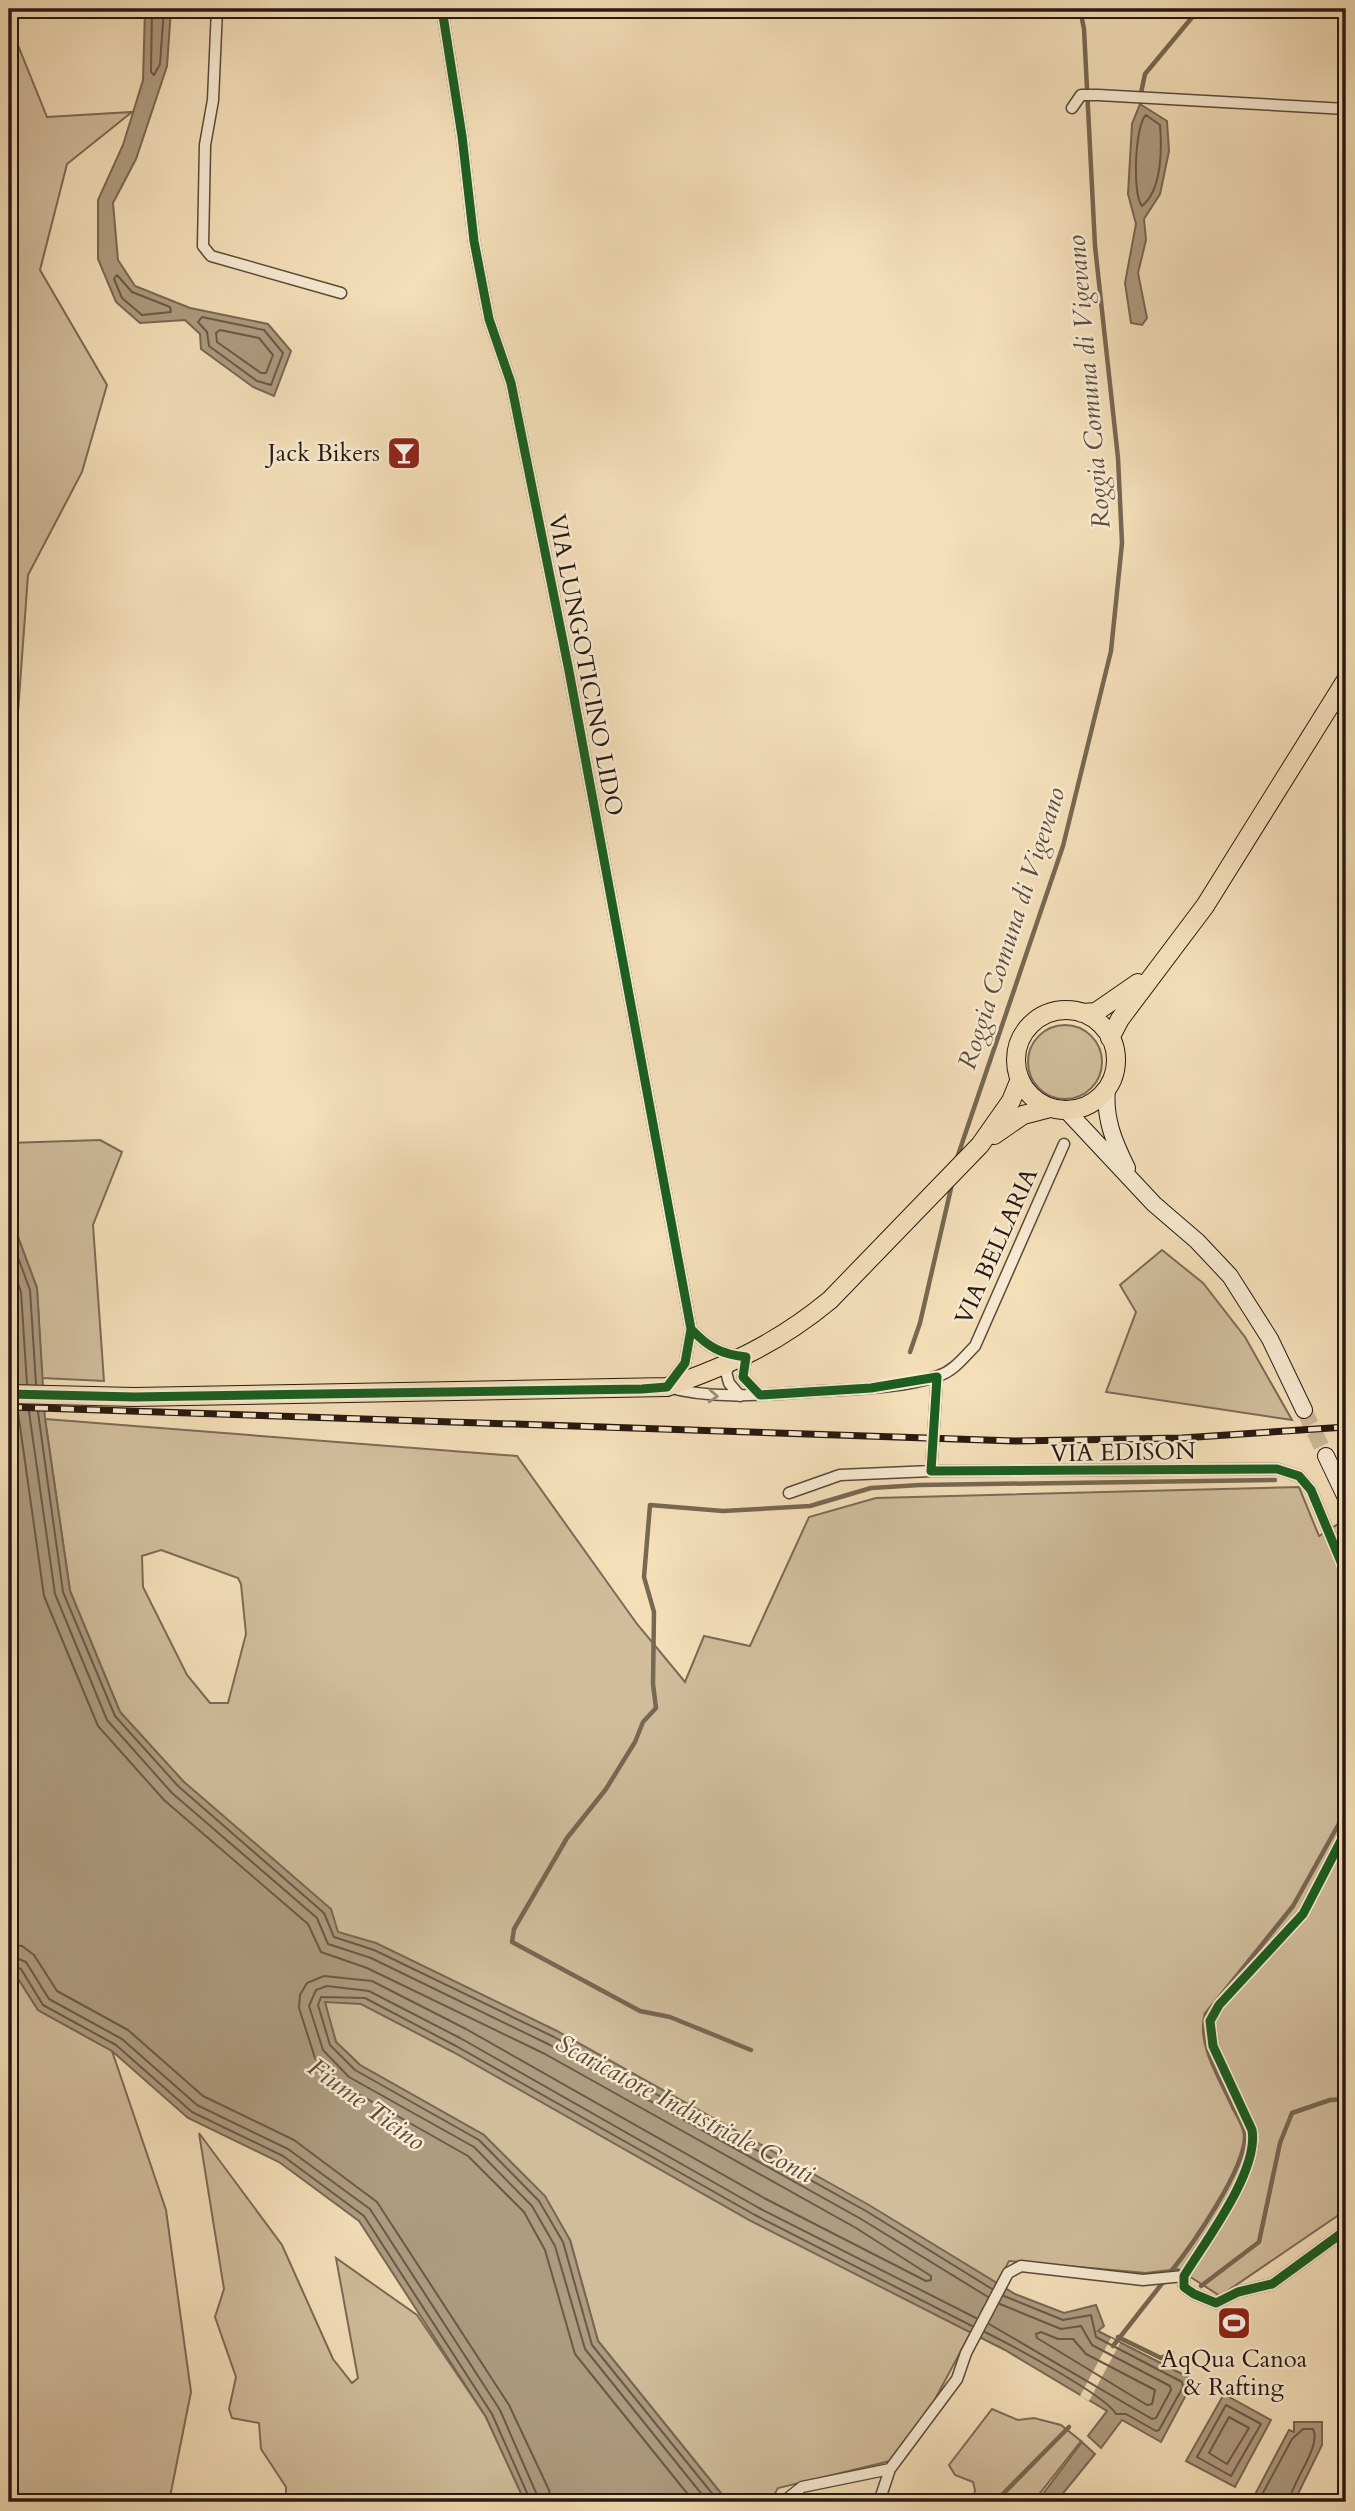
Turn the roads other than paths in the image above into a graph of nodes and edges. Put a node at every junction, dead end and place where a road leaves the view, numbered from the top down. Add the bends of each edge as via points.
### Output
1 (217, 9) edge
2 (442, 9) edge
3 (1072, 108) dead end
4 (1346, 108) edge
5 (341, 293) dead end
6 (1346, 680) edge
7 (1177, 942) junction
8 (1082, 1013) junction
9 (1110, 1038) junction
10 (1020, 1079) junction
11 (1107, 1088) junction
12 (1058, 1109) junction
13 (1064, 1143) dead end
14 (980, 1145) junction
15 (1135, 1182) junction
16 (691, 1329) junction
17 (738, 1361) junction
18 (937, 1377) junction
19 (667, 1387) junction
20 (9, 1394) edge
21 (760, 1395) junction
22 (740, 1396) junction
23 (1304, 1410) tunnel mouth
24 (1326, 1456) tunnel mouth
25 (931, 1471) junction
26 (789, 1493) dead end
27 (1346, 1498) edge
28 (1346, 1574) edge
29 (1346, 1831) edge
30 (1346, 2230) edge
31 (1184, 2276) junction
32 (890, 2469) junction
33 (783, 2502) edge
34 (878, 2502) edge

1 - 5 street via 214,100 205,145 203,246 211,256
2 - 16 street, VIA LUNGOTICINO LIDO via 474,241 489,319 511,383 569,671
3 - 4 street via 1087,95
6 - 7 main road via 1205,906
7 - 8 main road via 1116,1000 1096,1012
7 - 9 main road
8 - 9 main road via 1103,1027
8 - 10 main road via 1054,1012 1030,1026 1018,1048
9 - 11 main road via 1116,1063
10 - 12 main road via 1027,1091
10 - 14 main road via 1011,1101
11 - 12 main road via 1089,1104
11 - 15 main road via 1109,1126
12 - 14 main road via 1023,1115
12 - 15 main road
13 - 18 street, VIA BELLARIA via 975,1346 950,1371
14 - 17 main road via 830,1300
15 - 23 main road via 1230,1276 1270,1339
16 - 17 street via 706,1345
16 - 19 street via 685,1363
17 - 19 main road
17 - 21 street via 743,1377
17 - 22 street via 726,1372
18 - 21 street, VIA BELLARIA via 871,1388
18 - 25 street
19 - 20 main road via 74,1397
19 -> 22 street, VIA BELLARIA via 692,1394
21 - 22 street, VIA BELLARIA
24 - 27 main road
25 - 26 street, VIA EDISON via 840,1475
25 - 28 street, VIA EDISON via 1277,1469 1299,1475 1311,1490
29 - 31 street via 1303,1914 1219,2005 1210,2021 1213,2046 1254,2141 1250,2166
30 - 31 street via 1272,2284 1216,2303 1184,2287
31 - 32 street via 1124,2279 1021,2266 1007,2273 957,2379
32 - 33 street via 802,2487
32 - 34 street

